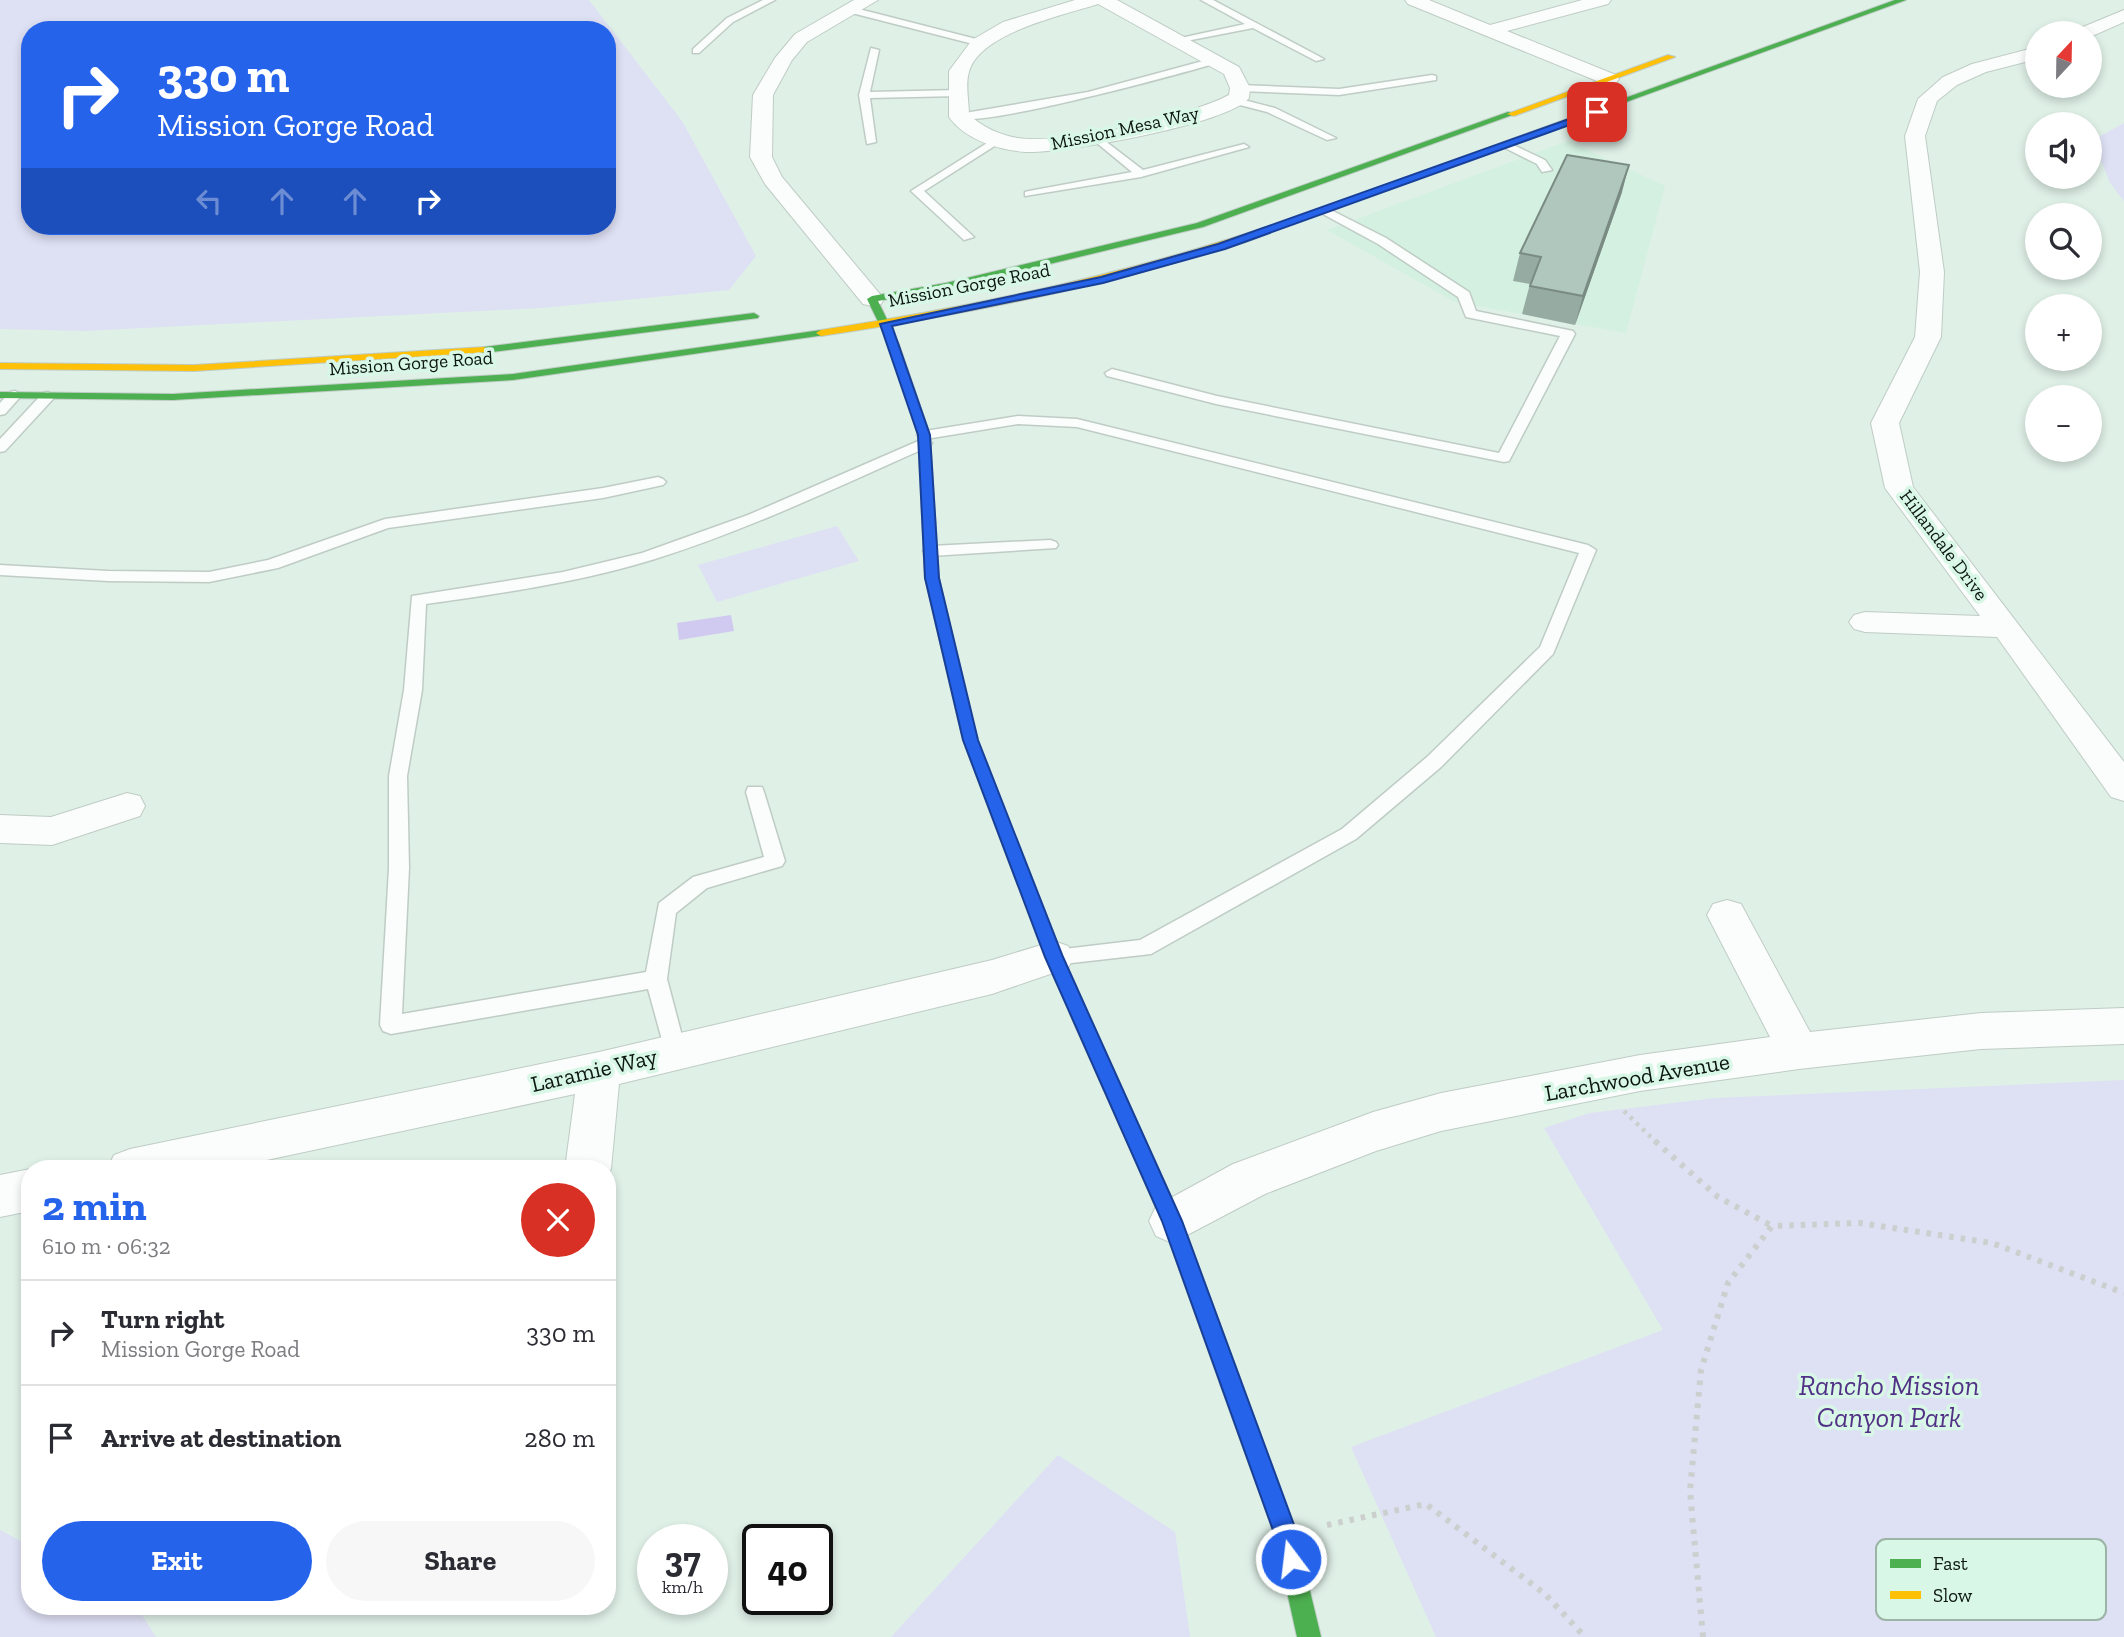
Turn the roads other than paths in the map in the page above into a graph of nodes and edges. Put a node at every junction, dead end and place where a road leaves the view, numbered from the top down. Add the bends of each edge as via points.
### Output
1 (770, 0) edge
2 (869, 0) edge
3 (1093, 0) edge
4 (1104, 0) edge
5 (1206, 0) edge
6 (1414, 0) edge
7 (1602, 0) edge
8 (1902, 0) edge
9 (848, 9) junction
10 (2124, 15) edge
11 (1254, 25) junction
12 (2102, 25) edge
13 (1487, 32) junction
14 (1179, 41) junction
15 (981, 43) junction
16 (874, 50) dead end
17 (696, 51) dead end
18 (1685, 52) dead end
19 (2025, 56) edge
20 (1319, 59) dead end
21 (1214, 61) junction
22 (1432, 78) dead end
23 (1609, 79) junction
24 (959, 93) junction
25 (1238, 94) junction
26 (864, 95) junction
27 (959, 117) junction
28 (1096, 137) junction
29 (1331, 138) dead end
30 (999, 140) junction
31 (871, 142) dead end
32 (1507, 145) junction
33 (1244, 147) dead end
34 (1546, 170) dead end
35 (1141, 174) junction
36 (1029, 194) dead end
37 (1325, 211) junction
38 (968, 237) dead end
39 (872, 299) junction
40 (849, 303) dead end
41 (765, 314) dead end
42 (885, 324) junction
43 (0, 366) edge
44 (1112, 373) dead end
45 (8, 395) edge
46 (48, 396) junction
47 (0, 411) edge
48 (924, 439) junction
49 (0, 448) edge
50 (658, 482) dead end
51 (1050, 545) dead end
52 (931, 551) junction
53 (0, 570) edge
54 (1865, 622) dead end
55 (2007, 627) junction
56 (2124, 788) edge
57 (755, 792) dead end
58 (127, 806) dead end
59 (0, 829) edge
60 (1727, 915) dead end
61 (1054, 957) junction
62 (656, 979) junction
63 (2124, 1026) edge
64 (675, 1051) junction
65 (1799, 1051) junction
66 (599, 1070) junction
67 (173, 1160) edge
68 (589, 1160) edge
69 (21, 1192) edge
70 (0, 1196) edge
71 (1172, 1221) junction
72 (1309, 1637) edge

1 - 17 lane via 730,20
2 - 9 street
3 - 15 street via 1009,26
4 - 14 street
5 - 11 lane
6 - 13 street
7 - 13 street
8 - 32 main road, Mission Gorge Road
9 - 15 lane
9 - 39 street via 802,38 774,76 763,95 761,157 773,179
10 - 12 street
11 - 14 lane
11 - 20 lane
13 - 23 street
14 - 21 street
15 - 24 street via 959,71
16 - 26 lane
18 - 23 main road, Mission Gorge Road
19 - 55 street, Hillandale Drive via 1979,68 1928,99 1915,136 1932,272 1928,337 1885,423 1899,488
21 - 25 street via 1232,71
21 - 27 lane via 1105,92
22 - 25 lane via 1339,92
23 - 39 main road, Mission Gorge Road via 1200,225 946,286
24 - 26 lane
24 - 27 street
25 - 28 street, Mission Mesa Way via 1185,118
25 - 29 lane
26 - 31 lane
27 - 30 street, Mission Mesa Way via 977,133
28 - 30 street, Mission Mesa Way via 1046,146
28 - 35 lane
30 - 38 lane via 917,191
32 - 34 lane via 1541,162
32 - 37 main road, Mission Gorge Road
33 - 35 lane
35 - 36 lane
37 - 42 main road, Mission Gorge Road via 1103,279
37 - 44 lane via 1382,241 1464,295 1471,314 1567,334 1504,458 1216,400
39 - 40 main road, Mission Gorge Road
39 - 42 main road
41 - 43 main road, Mission Gorge Road via 514,348 399,357 194,368
42 - 46 main road, Mission Gorge Road via 513,377 173,397
42 - 48 main road
45 - 46 main road, Mission Gorge Road
45 - 47 lane
46 - 49 lane
48 - 52 main road
48 - 61 lane via 1018,420 1077,423 1588,550 1547,650 1434,762 1349,834 1144,948
48 - 62 lane via 753,519 648,556 542,582 418,600 414,690 398,776 399,869 391,1025
50 - 53 lane via 385,524 272,564 209,577
51 - 52 lane
52 - 61 main road via 932,578 970,740
54 - 55 street
55 - 56 street, Hillandale Drive
57 - 62 lane via 775,861 700,881 666,909
58 - 59 street via 52,831
60 - 65 street
61 - 64 street, Laramie Way via 992,977
61 - 71 main road
62 - 64 lane
63 - 65 street, Larchwood Avenue via 1981,1031
64 - 66 street, Laramie Way
65 - 71 street, Larchwood Avenue via 1640,1073 1441,1112 1373,1132 1249,1179
66 - 67 street, Laramie Way
66 - 68 street
69 - 70 street
71 - 72 main road via 1285,1533

